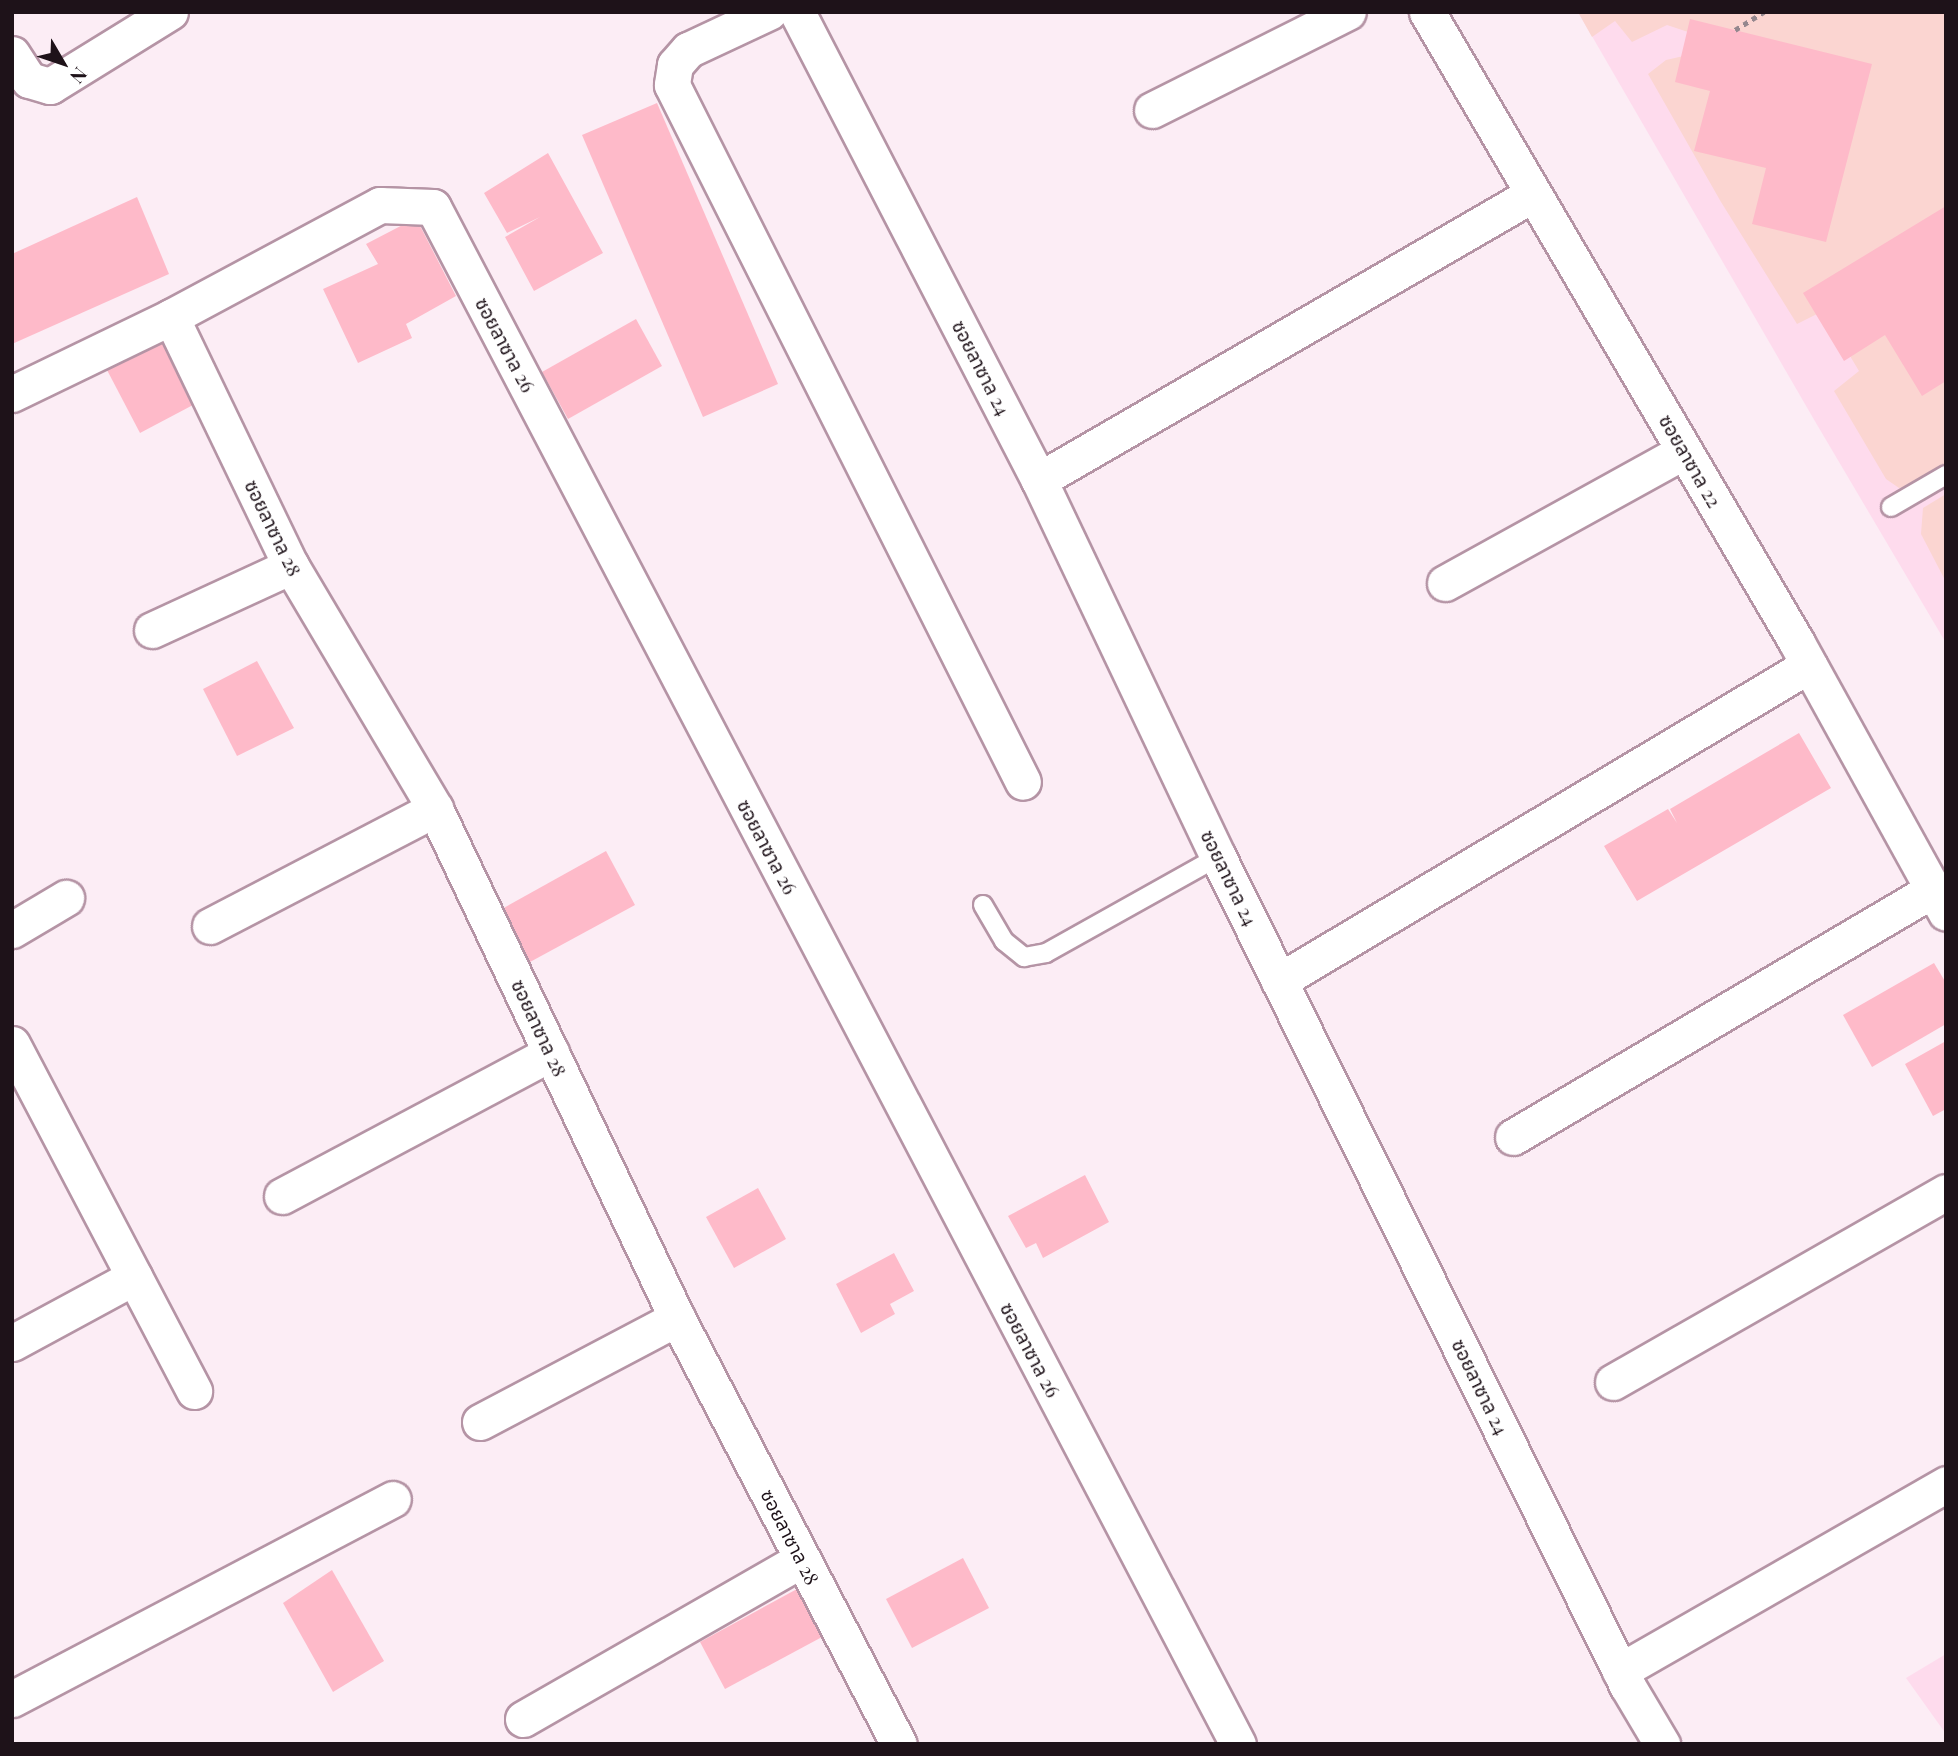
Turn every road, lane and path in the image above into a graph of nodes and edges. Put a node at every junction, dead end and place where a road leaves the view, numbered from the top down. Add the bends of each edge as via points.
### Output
1 (170, 12) edge
2 (769, 12) edge
3 (797, 12) edge
4 (1348, 12) edge
5 (1427, 12) edge
6 (1764, 12) edge
7 (1735, 30) dead end
8 (12, 54) edge
9 (1152, 110) dead end
10 (1533, 194) junction
11 (172, 317) junction
12 (12, 394) edge
13 (1684, 451) junction
14 (1946, 475) edge
15 (1040, 480) junction
16 (1891, 507) dead end
17 (291, 566) junction
18 (1445, 583) dead end
19 (152, 630) dead end
20 (1810, 665) junction
21 (1023, 782) dead end
22 (435, 809) junction
23 (1218, 857) junction
24 (66, 898) dead end
25 (1940, 902) edge
26 (983, 905) dead end
27 (210, 926) dead end
28 (12, 930) edge
29 (1279, 981) junction
30 (12, 1044) edge
31 (551, 1053) junction
32 (1513, 1138) dead end
33 (1946, 1192) edge
34 (282, 1196) dead end
35 (134, 1277) junction
36 (677, 1318) junction
37 (12, 1343) edge
38 (1613, 1382) dead end
39 (194, 1391) dead end
40 (480, 1422) dead end
41 (1946, 1484) edge
42 (393, 1499) dead end
43 (802, 1560) junction
44 (1620, 1671) junction
45 (12, 1699) edge
46 (523, 1719) dead end
47 (899, 1744) edge
48 (1238, 1744) edge
49 (1662, 1744) edge

1 - 8 street via 50,86 29,80
2 - 21 street via 688,50 675,65 672,85
3 - 15 street, ซอยลาซาล 24
4 - 9 street
5 - 10 street, ซอยลาซาล 22
6 - 7 path
10 - 13 street, ซอยลาซาล 22
10 - 15 street
11 - 12 street
11 - 17 street, ซอยลาซาล 28
11 - 48 street, ซอยลาซาล 26 via 380,205 433,207
13 - 18 street
13 - 20 street, ซอยลาซาล 22
14 - 16 lane
15 - 23 street, ซอยลาซาล 24
17 - 19 street
17 - 22 street, ซอยลาซาล 28
20 - 25 street, ซอยลาซาล 22
20 - 29 street
22 - 27 street
22 - 31 street, ซอยลาซาล 28
23 - 26 lane via 1046,953 1024,957 1004,941
23 - 29 street, ซอยลาซาล 24
24 - 28 street
25 - 32 street
29 - 44 street, ซอยลาซาล 24
30 - 35 street
31 - 34 street
31 - 36 street, ซอยลาซาล 28
33 - 38 street
35 - 37 street
35 - 39 street
36 - 40 street
36 - 43 street, ซอยลาซาล 28
41 - 44 street
42 - 45 street
43 - 46 street
43 - 47 street, ซอยลาซาล 28
44 - 49 street, ซอยลาซาล 24

